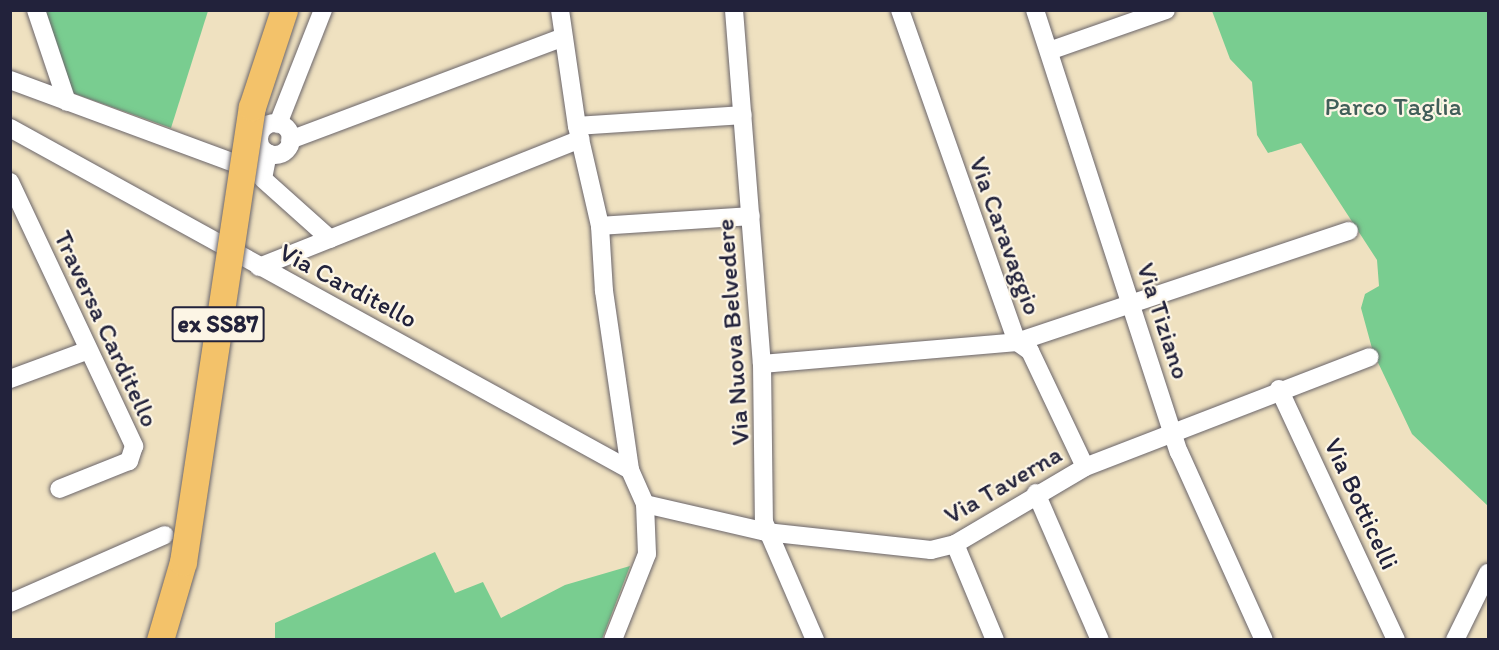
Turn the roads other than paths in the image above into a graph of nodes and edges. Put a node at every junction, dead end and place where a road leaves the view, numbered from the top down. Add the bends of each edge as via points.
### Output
1 (36, 10) edge
2 (284, 10) edge
3 (560, 10) edge
4 (734, 10) edge
5 (900, 10) edge
6 (1035, 10) edge
7 (1166, 10) edge
8 (327, 12) edge
9 (562, 38) junction
10 (1049, 51) junction
11 (10, 80) edge
12 (67, 102) junction
13 (743, 115) junction
14 (278, 124) junction
15 (10, 128) edge
16 (579, 133) junction
17 (260, 135) junction
18 (290, 140) junction
19 (268, 153) junction
20 (211, 154) junction
21 (261, 173) junction
22 (10, 182) edge
23 (751, 216) junction
24 (600, 226) junction
25 (1349, 231) dead end
26 (330, 239) junction
27 (259, 267) junction
28 (1130, 304) junction
29 (1017, 342) junction
30 (86, 351) junction
31 (1370, 357) dead end
32 (762, 364) junction
33 (10, 379) edge
34 (1279, 389) junction
35 (1172, 432) junction
36 (1085, 467) junction
37 (630, 470) junction
38 (59, 489) dead end
39 (1036, 493) junction
40 (645, 504) junction
41 (766, 532) junction
42 (165, 535) dead end
43 (954, 544) junction
44 (1487, 584) edge
45 (10, 603) edge
46 (160, 639) edge
47 (613, 639) edge
48 (815, 639) edge
49 (995, 639) edge
50 (1100, 639) edge
51 (1264, 639) edge
52 (1396, 639) edge
53 (1455, 639) edge

1 - 12 street
2 - 46 highway, ex SS87, bridge via 252,107 183,562
3 - 9 street
4 - 13 street, Via Nuova Belvedere
5 - 29 street, Via Caravaggio
6 - 10 street, Via Tiziano
7 - 10 street
8 - 14 street
9 - 16 street
9 - 18 street
10 - 28 street, Via Tiziano
11 - 12 street
12 - 20 street
13 - 16 street
13 - 23 street, Via Nuova Belvedere
14 - 17 street via 267,125
14 - 18 street
15 - 27 street, Via Carditello
16 - 24 street
16 - 26 street
17 - 19 street
17 - 20 street
18 - 19 street via 282,153
19 - 21 street
20 - 21 street
21 - 26 street
22 - 30 street, Traversa Carditello
23 - 24 street
23 - 32 street, Via Nuova Belvedere
24 - 37 street via 603,291
25 - 28 street
26 - 27 street
27 - 37 street, Via Carditello
28 - 29 street
28 - 35 street, Via Tiziano
29 - 32 street
29 - 36 street, Via Caravaggio via 1030,351
30 - 33 street
30 - 38 street, Traversa Carditello via 134,455
31 - 34 street, Via Taverna
32 - 41 street, Via Nuova Belvedere
34 - 35 street, Via Taverna
34 - 52 street, Via Botticelli
35 - 36 street, Via Taverna
35 - 51 street, Via Tiziano
36 - 39 street, Via Taverna
37 - 40 street
39 - 43 street, Via Taverna
39 - 50 street
40 - 41 street, Via Taverna
40 - 47 street via 646,554
41 - 43 street, Via Taverna via 931,550
41 - 48 street, Via Nuova Belvedere
42 - 45 street
43 - 49 street
44 - 53 street

